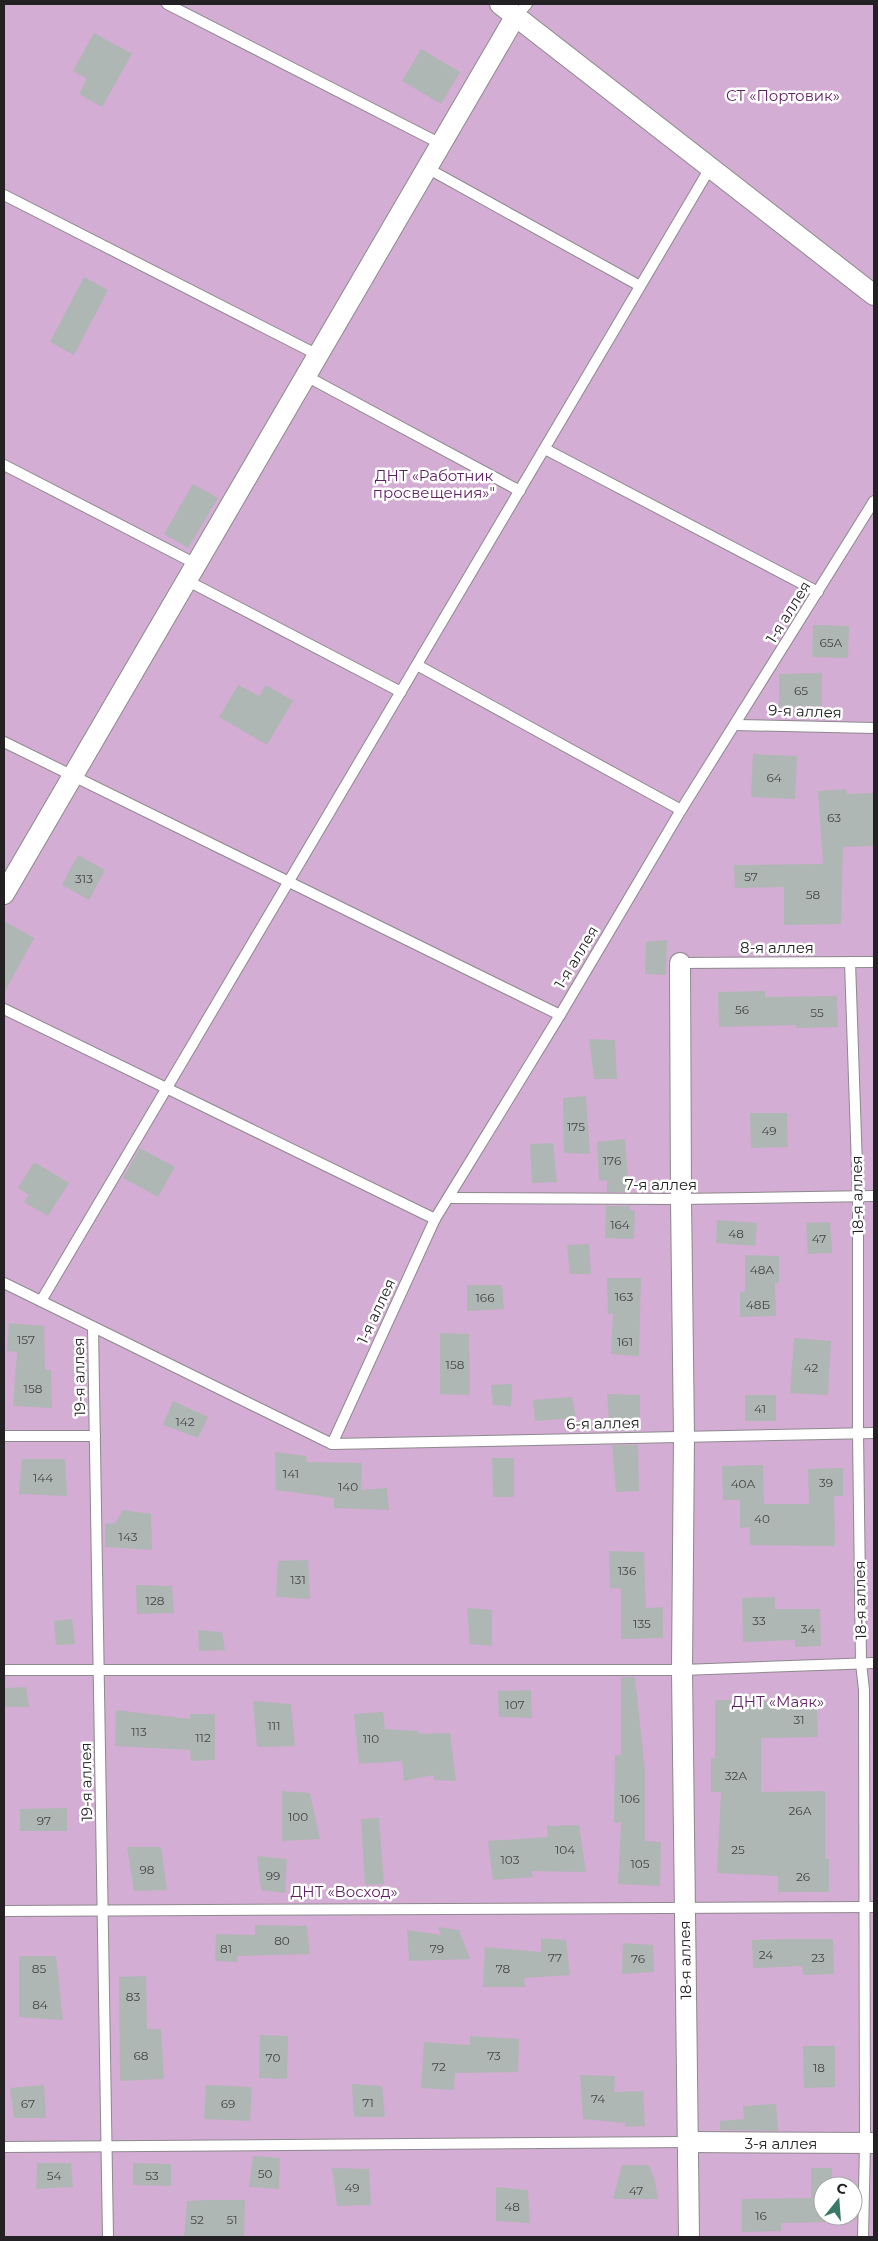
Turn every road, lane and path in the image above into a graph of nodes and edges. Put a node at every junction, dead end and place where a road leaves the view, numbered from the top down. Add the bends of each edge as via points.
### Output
1 (166, 4) edge
2 (500, 4) edge
3 (521, 10) edge
4 (441, 144) junction
5 (427, 168) junction
6 (710, 168) junction
7 (4, 195) edge
8 (640, 286) junction
9 (874, 295) edge
10 (318, 356) junction
11 (306, 376) junction
12 (544, 449) junction
13 (4, 465) edge
14 (520, 491) junction
15 (874, 501) edge
16 (191, 572) junction
17 (818, 592) junction
18 (417, 664) junction
19 (401, 692) junction
20 (735, 725) junction
21 (874, 728) edge
22 (4, 742) edge
23 (72, 777) junction
24 (681, 810) junction
25 (288, 882) junction
26 (4, 894) edge
27 (850, 962) junction
28 (874, 962) edge
29 (680, 963) joint
30 (4, 1009) edge
31 (560, 1015) junction
32 (167, 1088) junction
33 (858, 1196) junction
34 (874, 1196) edge
35 (448, 1198) junction
36 (680, 1199) junction
37 (435, 1220) junction
38 (4, 1283) edge
39 (41, 1301) junction
40 (94, 1327) junction
41 (858, 1433) junction
42 (874, 1433) edge
43 (4, 1436) edge
44 (95, 1436) junction
45 (684, 1436) junction
46 (332, 1444) junction
47 (861, 1663) junction
48 (874, 1663) edge
49 (99, 1669) junction
50 (4, 1670) edge
51 (682, 1670) junction
52 (869, 1907) edge
53 (685, 1908) junction
54 (4, 1911) edge
55 (103, 1911) junction
56 (688, 2142) junction
57 (869, 2143) edge
58 (4, 2147) edge
59 (106, 2147) junction
60 (108, 2237) edge
61 (689, 2237) edge
62 (863, 2237) edge

1 - 4 lane
2 - 3 street
3 - 4 street
3 - 6 street
4 - 5 street
5 - 8 lane
5 - 10 street
6 - 8 lane
6 - 9 street
7 - 10 lane
8 - 12 lane
10 - 11 street
11 - 14 lane
11 - 16 street
12 - 14 lane
12 - 17 lane
13 - 16 lane
14 - 18 lane
15 - 17 lane, 1-я аллея
16 - 19 lane
16 - 23 street
17 - 20 lane, 1-я аллея
18 - 19 lane
18 - 24 lane
19 - 25 lane
20 - 21 lane, 9-я аллея
20 - 24 lane, 1-я аллея
22 - 23 lane
23 - 25 lane
23 - 26 street
24 - 31 lane, 1-я аллея
25 - 31 lane
25 - 32 lane
27 - 28 lane, 8-я аллея
27 - 29 lane, 8-я аллея
27 - 33 lane, 18-я аллея
29 - 36 street, 18-я аллея
30 - 32 lane
31 - 35 lane, 1-я аллея
32 - 37 lane
32 - 39 lane
33 - 34 lane, 7-я аллея
33 - 36 lane, 7-я аллея
33 - 41 lane, 18-я аллея
35 - 36 lane, 7-я аллея
35 - 37 lane, 1-я аллея
36 - 45 street, 18-я аллея
37 - 46 lane, 1-я аллея
38 - 39 lane
39 - 40 lane
40 - 44 lane, 19-я аллея
40 - 46 lane
41 - 42 lane, 6-я аллея
41 - 45 lane, 6-я аллея
41 - 47 lane, 18-я аллея
43 - 44 lane
44 - 49 lane, 19-я аллея
45 - 46 lane, 6-я аллея
45 - 51 street, 18-я аллея
47 - 48 lane
47 - 51 lane
47 - 52 lane, 18-я аллея
49 - 50 lane
49 - 51 lane
49 - 55 lane, 19-я аллея
51 - 53 street, 18-я аллея
52 - 53 lane
52 - 57 lane, 18-я аллея
53 - 55 lane
53 - 56 street, 18-я аллея
54 - 55 lane
55 - 59 lane, 19-я аллея
56 - 57 street, 3-я аллея
56 - 59 lane
56 - 61 street, 18-я аллея
57 - 62 lane, 18-я аллея
58 - 59 lane
59 - 60 lane, 19-я аллея

